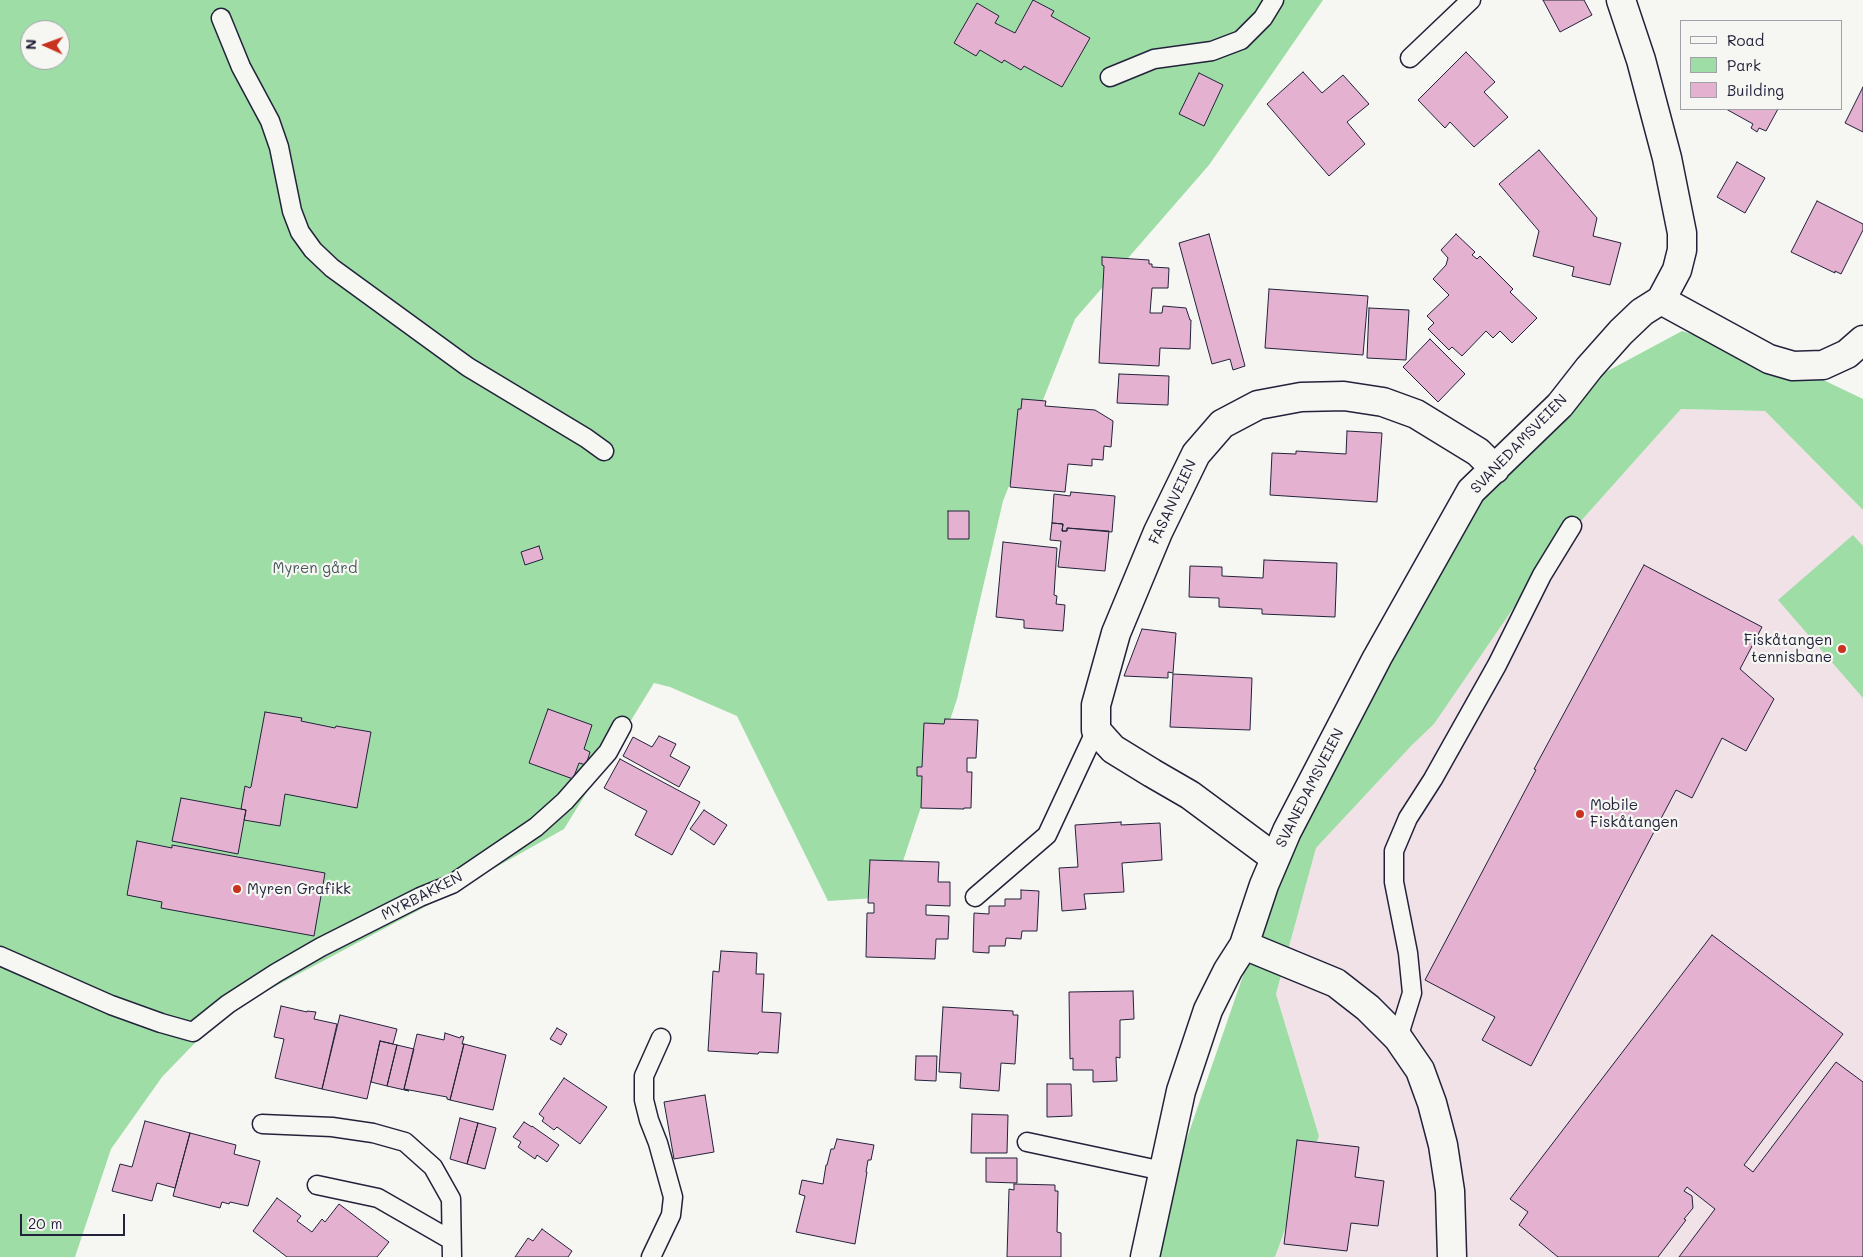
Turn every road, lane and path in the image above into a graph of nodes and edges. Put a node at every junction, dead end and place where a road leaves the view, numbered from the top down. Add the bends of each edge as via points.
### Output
1 (1274, 0) edge
2 (1472, 0) edge
3 (1621, 0) edge
4 (221, 18) dead end
5 (1410, 58) dead end
6 (1110, 77) dead end
7 (1660, 300) junction
8 (1863, 340) edge
9 (604, 451) dead end
10 (1495, 469) junction
11 (1572, 526) dead end
12 (622, 726) dead end
13 (1096, 730) junction
14 (1275, 858) junction
15 (975, 897) dead end
16 (1244, 945) junction
17 (0, 956) edge
18 (662, 1038) dead end
19 (1398, 1038) junction
20 (262, 1124) dead end
21 (1027, 1142) dead end
22 (1163, 1171) junction
23 (317, 1185) dead end
24 (452, 1248) edge
25 (651, 1257) edge
26 (1145, 1257) edge
27 (1452, 1257) edge

1 - 6 lane via 1263,18 1241,40 1212,50 1154,59
2 - 5 lane
3 - 7 street, SVANEDAMSVEIEN via 1655,113 1682,233 1677,270
4 - 9 lane via 241,67 270,121 279,147 292,211 300,232 313,250 332,268 468,367
7 - 8 street via 1769,358 1793,366 1823,365 1847,354
7 - 10 street, SVANEDAMSVEIEN via 1622,332 1560,405
10 - 13 street, FASANVEIEN via 1478,452 1416,414 1383,402 1344,396 1301,396 1258,405 1222,424 1196,454 1158,532 1116,633 1096,705
10 - 14 street, SVANEDAMSVEIEN via 1471,491 1390,633
11 - 19 lane via 1542,575 1497,665 1433,779 1408,818 1394,851 1394,882 1412,993
12 - 17 lane, MYRBAKKEN via 608,752 565,801 536,827 452,884 321,947 276,973 192,1032 111,1005
13 - 14 street via 1113,749 1190,794
13 - 15 lane, FASANVEIEN via 1047,835
14 - 16 street, SVANEDAMSVEIEN
16 - 19 street via 1336,983 1368,1008
16 - 22 street, SVANEDAMSVEIEN via 1208,1010 1181,1091
18 - 25 lane via 644,1076 644,1100 673,1197 671,1215
19 - 27 street via 1420,1070 1432,1103 1450,1191
20 - 24 lane via 332,1127 405,1142 433,1167 451,1199
21 - 22 lane
22 - 26 street, SVANEDAMSVEIEN
23 - 24 lane via 378,1198

